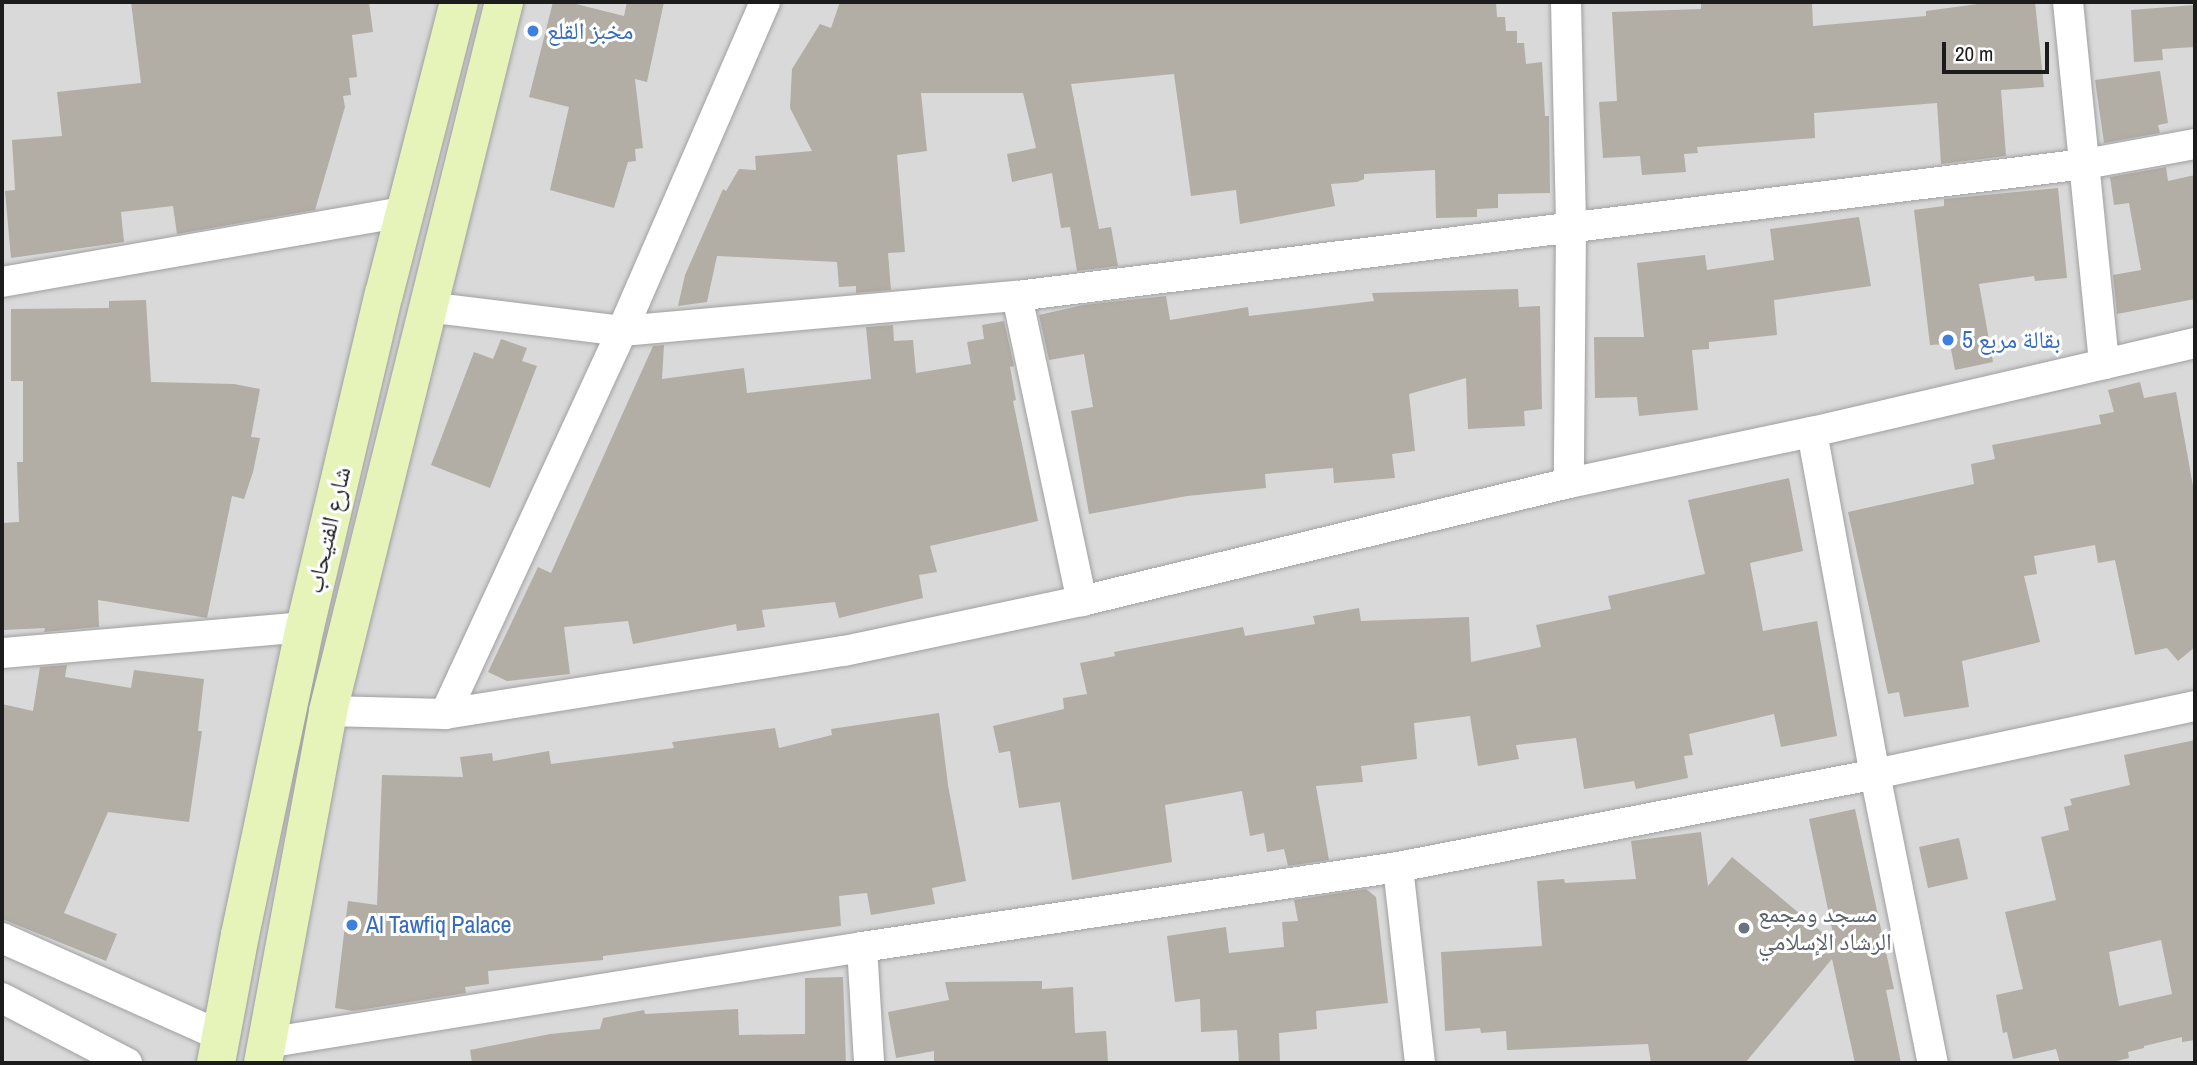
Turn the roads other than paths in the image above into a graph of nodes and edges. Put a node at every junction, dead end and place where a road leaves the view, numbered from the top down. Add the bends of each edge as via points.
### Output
1 (459, 2) edge
2 (504, 2) edge
3 (765, 2) edge
4 (1566, 2) edge
5 (2068, 2) edge
6 (2195, 144) edge
7 (2085, 164) junction
8 (405, 212) junction
9 (1571, 229) junction
10 (2, 282) edge
11 (1017, 296) junction
12 (427, 307) junction
13 (622, 331) junction
14 (2195, 343) edge
15 (2104, 364) junction
16 (1812, 432) junction
17 (1569, 483) junction
18 (1082, 601) junction
19 (305, 627) junction
20 (2, 653) edge
21 (2195, 706) edge
22 (328, 711) junction
23 (445, 714) junction
24 (1875, 774) junction
25 (1398, 867) junction
26 (2, 938) edge
27 (862, 947) junction
28 (2, 998) edge
29 (218, 1050) edge
30 (264, 1053) edge
31 (127, 1063) edge
32 (869, 1063) edge
33 (1420, 1063) edge
34 (1933, 1063) edge

1 - 8 main road, شارع الفتيحاب
2 - 12 main road, شارع الفتيحاب
3 - 13 street
4 - 9 street
5 - 7 street
6 - 7 street
7 - 9 street
7 - 15 street
8 - 10 street
8 - 19 main road, شارع الفتيحاب
9 - 11 street
9 - 17 street
11 - 13 street
11 - 18 street
12 - 13 street
12 - 22 main road, شارع الفتيحاب
13 - 23 street
14 - 15 street
15 - 16 street
16 - 17 street
16 - 24 street
17 - 18 street
18 - 23 street via 844,651
19 - 20 street
19 - 29 main road, شارع الفتيحاب
21 - 24 street
22 - 23 street
22 - 30 main road, شارع الفتيحاب
24 - 25 street
24 - 34 street
25 - 27 street
25 - 33 street
26 - 29 street
27 - 30 street
27 - 32 street
28 - 31 street

